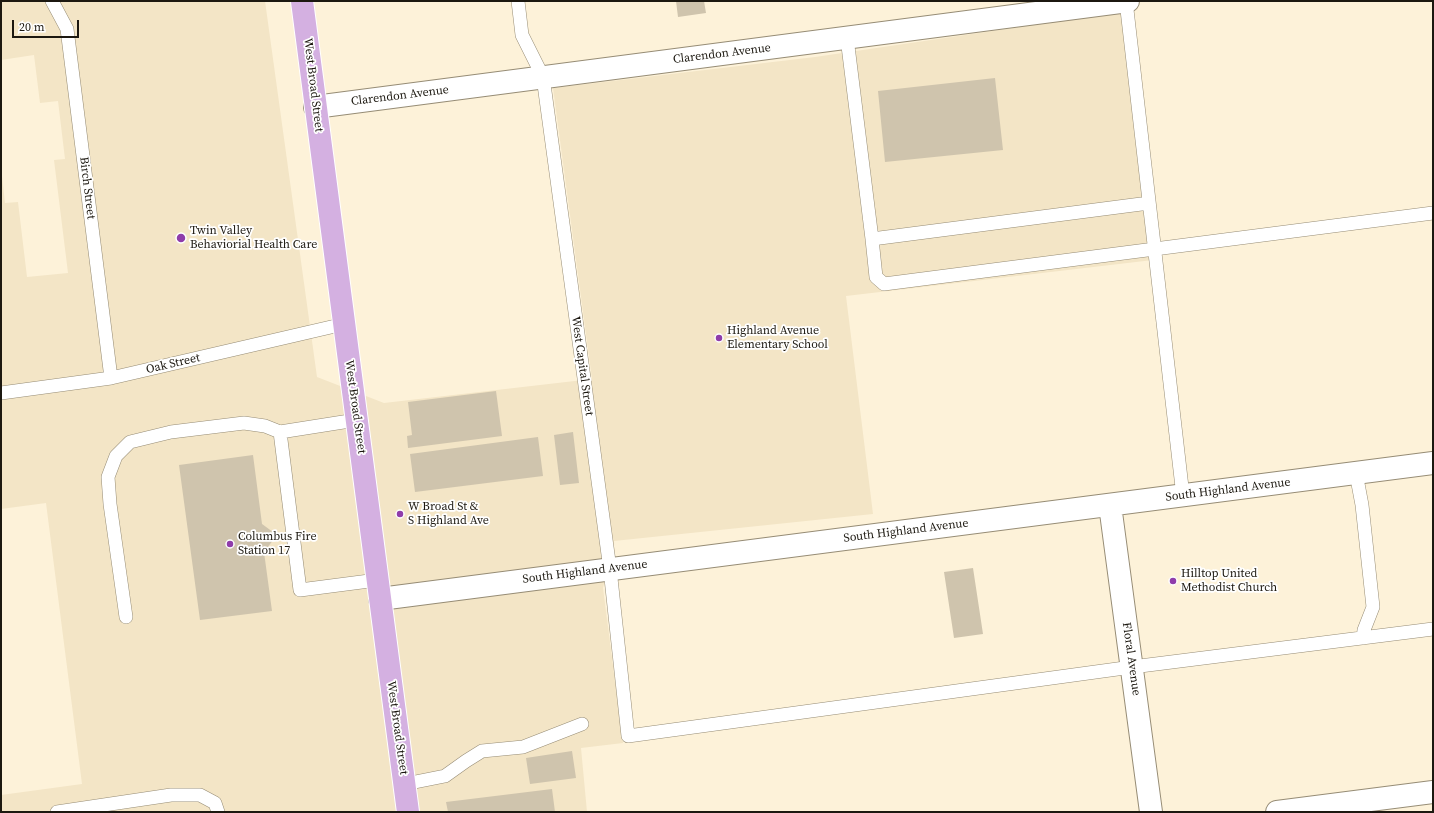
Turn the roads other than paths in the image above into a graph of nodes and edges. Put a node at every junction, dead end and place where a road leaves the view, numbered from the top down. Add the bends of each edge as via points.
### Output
1 (52, 1) edge
2 (302, 1) edge
3 (518, 1) edge
4 (1127, 1) edge
5 (847, 38) junction
6 (543, 77) junction
7 (315, 107) junction
8 (1149, 203) junction
9 (1433, 213) edge
10 (872, 239) junction
11 (1155, 250) junction
12 (344, 324) junction
13 (111, 378) junction
14 (1, 393) edge
15 (356, 420) junction
16 (280, 432) junction
17 (1433, 463) edge
18 (1356, 473) junction
19 (1183, 496) junction
20 (1110, 505) junction
21 (610, 569) junction
22 (378, 589) junction
23 (126, 617) dead end
24 (1433, 629) edge
25 (1363, 638) junction
26 (1132, 667) junction
27 (582, 724) dead end
28 (405, 784) junction
29 (1433, 792) edge
30 (57, 812) edge
31 (218, 812) edge
32 (408, 812) edge
33 (1151, 812) edge
34 (1277, 812) edge

1 - 13 lane, Birch Street via 66,29
2 - 7 main road, West Broad Street
3 - 6 lane, West Capital Street via 522,35
4 - 5 street, Clarendon Avenue
4 - 8 lane
5 - 6 street, Clarendon Avenue
5 - 10 lane
6 - 7 street, Clarendon Avenue
6 - 21 lane, West Capital Street
7 - 12 main road, West Broad Street
8 - 10 lane
8 - 11 lane
9 - 11 lane
10 - 11 lane via 876,278 884,284
11 - 19 lane
12 - 13 lane, Oak Street
12 - 15 main road, West Broad Street
13 - 14 lane, Oak Street
15 - 16 lane
15 - 22 main road, West Broad Street
16 - 22 lane via 300,590
16 - 23 lane via 265,426 244,423 171,432 130,442 116,456 108,477
17 - 18 street, South Highland Avenue
18 - 19 street, South Highland Avenue
18 - 25 lane via 1373,607
19 - 20 street, South Highland Avenue
20 - 21 street, South Highland Avenue
20 - 26 street, Floral Avenue
21 - 22 street, South Highland Avenue
21 - 26 lane, West Capital Street via 628,736
22 - 28 main road, West Broad Street
24 - 25 lane
25 - 26 lane
26 - 33 street, Floral Avenue
27 - 28 lane via 523,747 482,751 445,776
28 - 32 main road, West Broad Street
29 - 34 street
30 - 31 lane via 171,795 200,795 215,804

